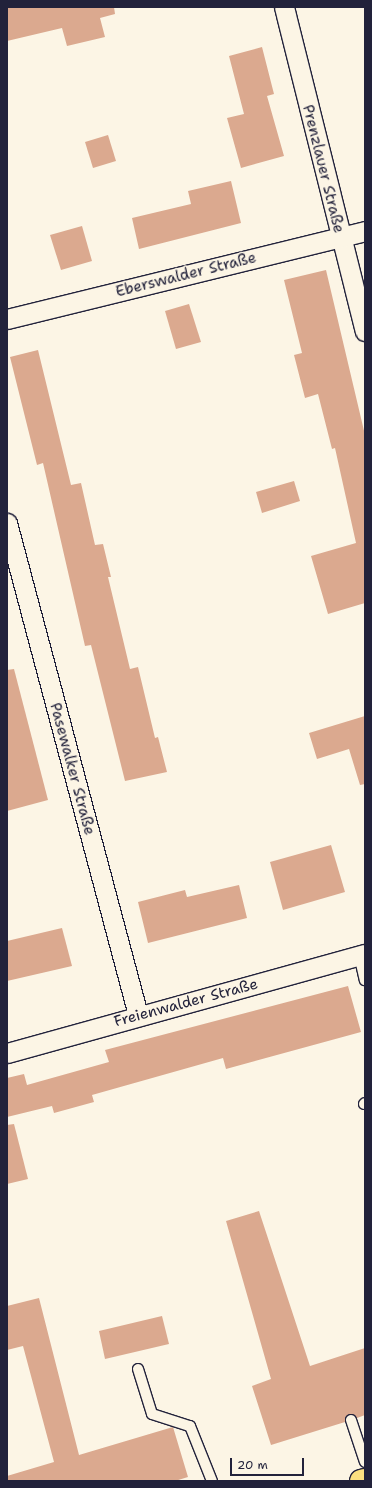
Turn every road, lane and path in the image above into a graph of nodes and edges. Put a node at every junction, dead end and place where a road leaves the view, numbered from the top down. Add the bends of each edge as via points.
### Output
1 (284, 7) edge
2 (365, 231) edge
3 (340, 237) junction
4 (7, 319) edge
5 (365, 331) edge
6 (7, 523) edge
7 (362, 955) edge
8 (365, 980) edge
9 (138, 1015) junction
10 (7, 1053) edge
11 (138, 1369) dead end
12 (352, 1420) dead end
13 (365, 1462) edge
14 (365, 1480) edge
15 (212, 1481) edge
16 (361, 1481) edge

1 - 3 street, Prenzlauer Straße
2 - 3 street, Eberswalder Straße
3 - 4 street, Eberswalder Straße
3 - 5 street, Prenzlauer Straße
6 - 9 street, Pasewalker Straße
7 - 8 lane
7 - 9 street, Freienwalder Straße
9 - 10 street, Freienwalder Straße
11 - 15 lane via 152,1414 190,1426
12 - 13 lane
14 - 16 main road

